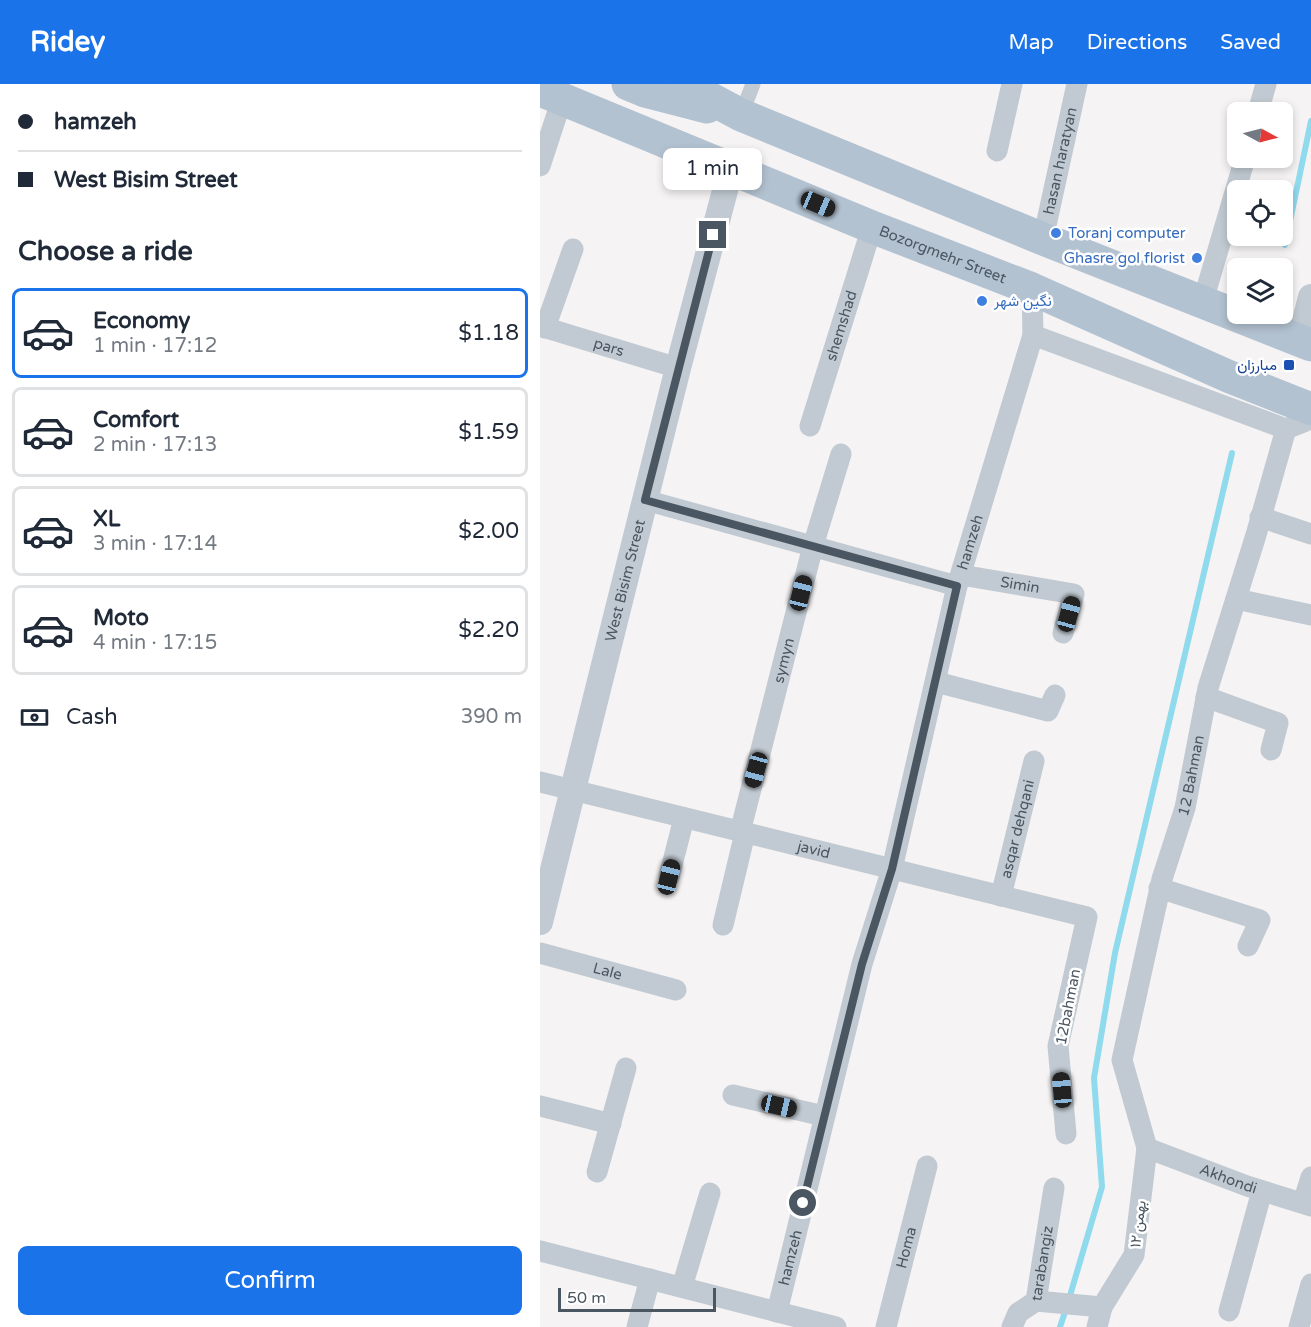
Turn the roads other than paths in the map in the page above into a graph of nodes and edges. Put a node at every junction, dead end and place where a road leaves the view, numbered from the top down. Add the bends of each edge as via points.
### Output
1 (628, 84) edge
2 (683, 84) edge
3 (753, 84) edge
4 (1012, 84) edge
5 (1077, 84) edge
6 (1266, 84) edge
7 (562, 91) edge
8 (1261, 102) edge
9 (741, 115) junction
10 (997, 151) dead end
11 (540, 166) edge
12 (731, 168) junction
13 (1242, 168) edge
14 (872, 227) junction
15 (1043, 239) junction
16 (573, 249) dead end
17 (1032, 289) junction
18 (1311, 297) edge
19 (1203, 301) junction
20 (543, 327) edge
21 (1033, 335) junction
22 (1306, 343) edge
23 (678, 369) junction
24 (1311, 409) edge
25 (1311, 419) edge
26 (810, 426) dead end
27 (1286, 429) junction
28 (841, 454) dead end
29 (645, 500) junction
30 (1260, 517) junction
31 (1311, 534) edge
32 (813, 546) junction
33 (959, 581) junction
34 (1236, 599) junction
35 (1311, 615) edge
36 (1063, 633) dead end
37 (936, 682) junction
38 (1055, 695) dead end
39 (1206, 698) junction
40 (1271, 750) dead end
41 (1034, 761) dead end
42 (540, 782) edge
43 (572, 791) junction
44 (684, 818) junction
45 (742, 833) junction
46 (892, 869) junction
47 (669, 877) dead end
48 (1160, 888) junction
49 (1001, 896) junction
50 (1087, 916) joint
51 (540, 922) edge
52 (723, 925) dead end
53 (1248, 946) dead end
54 (540, 953) edge
55 (676, 990) dead end
56 (626, 1068) dead end
57 (734, 1095) dead end
58 (540, 1106) edge
59 (824, 1116) junction
60 (610, 1124) junction
61 (1066, 1134) dead end
62 (1146, 1148) junction
63 (927, 1166) dead end
64 (597, 1172) dead end
65 (1311, 1177) edge
66 (1054, 1188) dead end
67 (1262, 1191) junction
68 (710, 1193) dead end
69 (1307, 1204) edge
70 (540, 1251) edge
71 (650, 1279) junction
72 (1311, 1284) edge
73 (682, 1287) junction
74 (1036, 1301) junction
75 (1229, 1311) dead end
76 (777, 1312) junction
77 (1100, 1317) edge
78 (804, 1323) edge
79 (638, 1327) edge
80 (836, 1327) edge
81 (886, 1327) edge
82 (1012, 1327) edge
83 (1299, 1327) edge

1 - 9 main road
2 - 9 main road
3 - 9 street
4 - 10 street
5 - 15 street, hasan haratyan
6 - 8 street
7 - 11 street
7 - 12 main road, Bozorgmehr Street
9 - 15 main road
12 - 14 main road, Bozorgmehr Street
12 - 23 street, West Bisim Street
13 - 19 street
14 - 17 main road, Bozorgmehr Street
14 - 26 street, shemshad
15 - 19 main road
16 - 20 street
17 - 21 street, hamzeh
17 - 24 main road, Bozorgmehr Street
18 - 22 street
19 - 22 main road
20 - 23 street, pars
21 - 27 street
21 - 33 street, hamzeh
23 - 29 street, West Bisim Street
25 - 27 street
27 - 30 street, 12 Bahman
28 - 32 street, symyn
29 - 32 street
29 - 43 street, West Bisim Street
30 - 31 street
30 - 34 street, 12 Bahman
32 - 33 street
32 - 45 street, symyn
33 - 36 street, Simin via 1074,594
33 - 37 street, hamzeh
34 - 35 street
34 - 39 street, 12 Bahman
37 - 38 street via 1048,711
37 - 46 street, hamzeh
39 - 40 street via 1278,723
39 - 48 street, 12 Bahman via 1185,808
41 - 49 street, asqar dehqani
42 - 43 street, javid
43 - 44 street, javid
43 - 51 street, West Bisim Street
44 - 45 street, javid
44 - 47 street
45 - 46 street, javid
45 - 52 street, symyn
46 - 49 street, javid
46 - 59 street, hamzeh via 862,964
48 - 53 street via 1260,920
48 - 62 street, 12 Bahman via 1122,1060
49 - 50 street, javid
50 - 61 street, 12bahman via 1058,1046
54 - 55 street, Lale
56 - 60 street
57 - 59 street
58 - 60 street
59 - 76 street, hamzeh
60 - 64 street
62 - 67 street, Akhondi
62 - 77 street, ۱۲ بهمن via 1134,1255
63 - 81 street, Homa
65 - 69 street
66 - 74 street, tarabangiz
67 - 69 street, Akhondi
67 - 75 street
68 - 73 street
70 - 71 street
71 - 73 street
71 - 79 street
72 - 83 street
73 - 76 street
74 - 77 street
74 - 82 street, tarabangiz via 1018,1313
76 - 78 street
78 - 80 street

